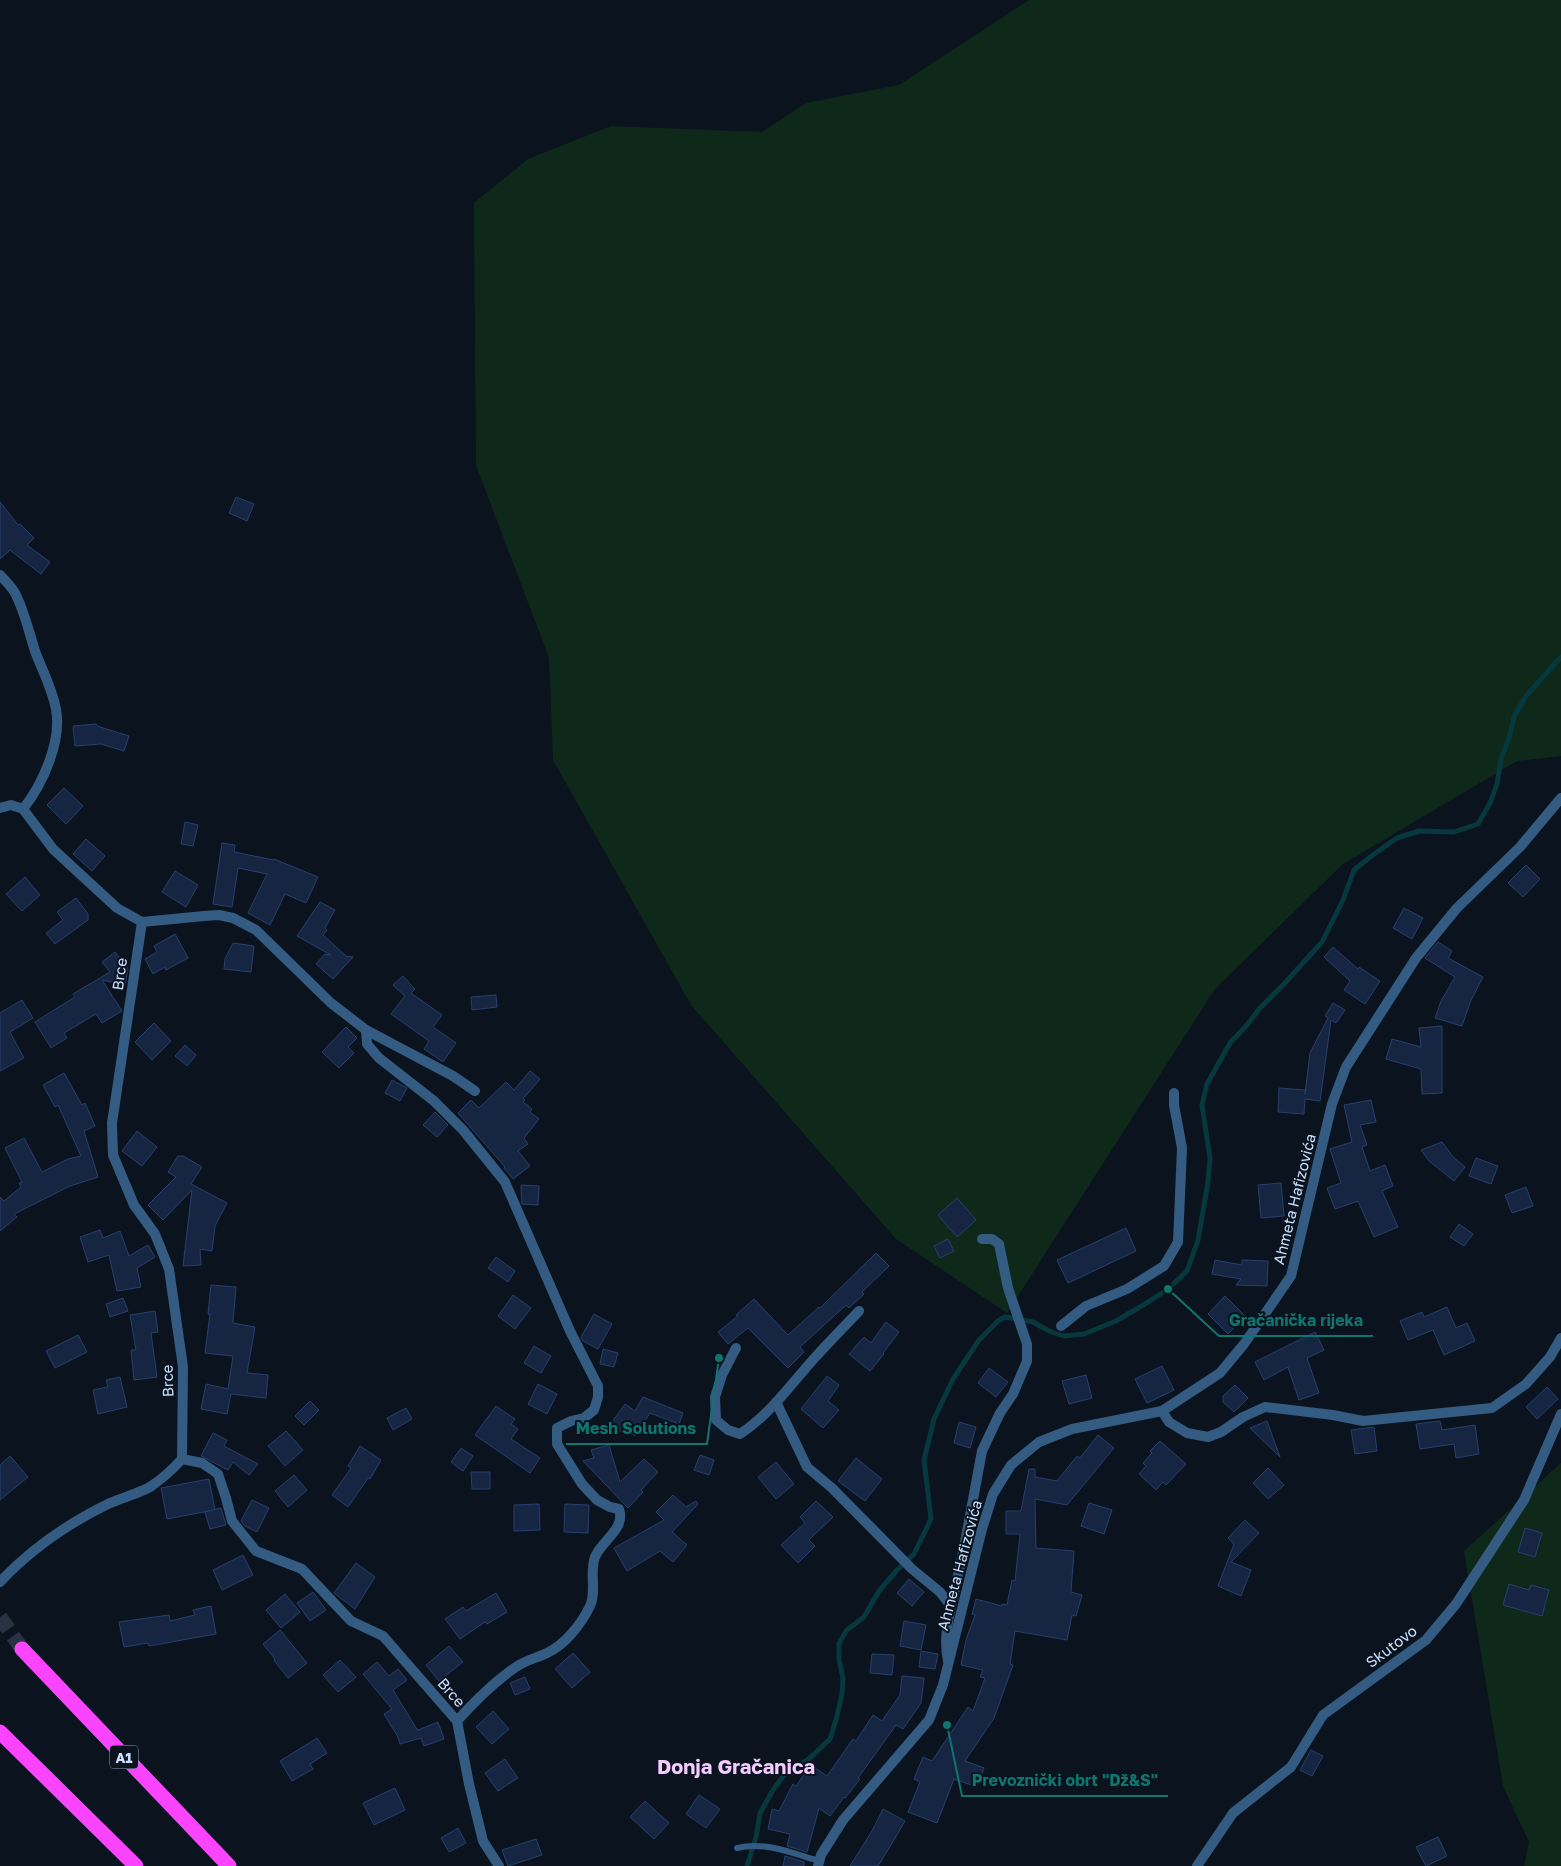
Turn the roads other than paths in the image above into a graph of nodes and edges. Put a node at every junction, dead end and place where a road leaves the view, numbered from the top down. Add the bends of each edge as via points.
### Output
1 (0, 575) edge
2 (1561, 798) edge
3 (0, 808) edge
4 (23, 809) junction
5 (142, 922) junction
6 (366, 1030) junction
7 (475, 1091) dead end
8 (1174, 1093) dead end
9 (982, 1239) dead end
10 (859, 1312) dead end
11 (1060, 1326) dead end
12 (1561, 1338) edge
13 (736, 1348) dead end
14 (776, 1402) junction
15 (1162, 1411) junction
16 (1561, 1414) edge
17 (182, 1459) junction
18 (0, 1582) edge
19 (951, 1606) junction
20 (22, 1649) tunnel mouth
21 (949, 1665) junction
22 (458, 1721) junction
23 (0, 1732) edge
24 (737, 1848) dead end
25 (818, 1864) edge
26 (228, 1865) edge
27 (136, 1866) edge
28 (499, 1866) edge
29 (1197, 1866) edge

1 - 4 street via 20,603 56,711 56,738 50,759
2 - 15 street, Ahmeta Hafizovića via 1520,847 1457,908 1416,958 1346,1067 1332,1104 1291,1276 1220,1374
3 - 4 street via 11,805
4 - 5 street via 53,849 117,908
5 - 6 street via 219,915 233,918 256,930 331,1003
5 - 17 street, Brce via 112,1123 113,1155 134,1205 155,1234 169,1269 183,1367
6 - 7 street
6 - 22 street, Brce via 367,1044 379,1058 434,1101 463,1130 505,1182 570,1331 598,1386 594,1410 584,1418 557,1428 557,1444 582,1484 598,1500 619,1509 621,1514 620,1524 595,1557 591,1603 578,1628 549,1653 518,1666 504,1676
8 - 11 street via 1182,1148 1178,1242 1164,1266 1128,1289 1086,1306
9 - 19 street, Ahmeta Hafizovića via 992,1239 999,1244 1008,1288 1027,1344 1027,1361 982,1451
10 - 14 street
12 - 15 street via 1550,1357 1526,1384 1492,1408 1363,1421 1265,1407 1208,1437 1187,1433 1170,1422
13 - 14 street via 715,1396 716,1420 728,1430 740,1434
14 - 19 street via 807,1467
15 - 21 street, Ahmeta Hafizovića via 1072,1429 1039,1442 1011,1465 993,1494 982,1529
16 - 29 street, Skutovo via 1524,1500 1456,1604 1426,1640 1323,1716 1291,1767 1233,1813
17 - 18 street via 149,1487 59,1531 18,1563
17 - 22 street, Brce via 202,1463 218,1474 232,1520 256,1551 302,1569 351,1621 383,1636
19 - 21 street, Ahmeta Hafizovića via 946,1634
20 - 26 highway, A1
21 - 25 street, Ahmeta Hafizovića via 929,1720 843,1820
22 - 28 street, Brce via 483,1841
23 - 27 highway
24 - 25 lane, Ahmeta Hafizovića via 765,1846

